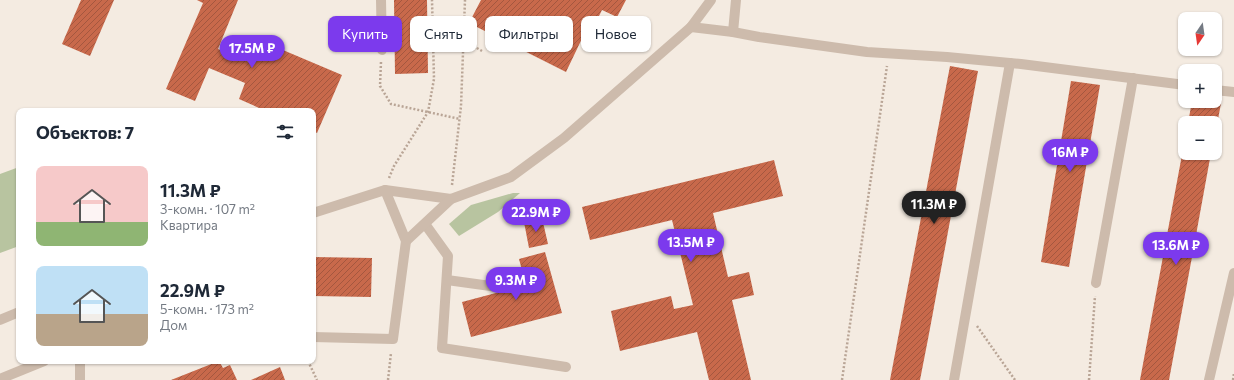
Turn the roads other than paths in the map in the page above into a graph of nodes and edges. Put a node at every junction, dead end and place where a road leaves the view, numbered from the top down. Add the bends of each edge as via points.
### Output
1 (381, 0) edge
2 (711, 0) edge
3 (736, 0) edge
4 (381, 16) edge
5 (691, 27) junction
6 (733, 32) junction
7 (1010, 63) junction
8 (1133, 78) junction
9 (1178, 84) edge
10 (1222, 91) edge
11 (1234, 92) edge
12 (385, 190) junction
13 (451, 200) junction
14 (316, 212) edge
15 (424, 224) junction
16 (406, 241) junction
17 (1234, 273) edge
18 (447, 280) junction
19 (1096, 283) road end
20 (506, 288) dead end
21 (16, 313) edge
22 (0, 320) edge
23 (316, 337) edge
24 (37, 364) edge
25 (80, 364) edge
26 (566, 367) dead end
27 (0, 379) edge
28 (80, 380) edge
29 (954, 380) edge
30 (1209, 380) edge

1 - 4 lane
2 - 5 lane
3 - 6 lane
5 - 6 lane
5 - 13 lane via 564,138 511,177
6 - 7 lane via 867,52
7 - 8 lane
7 - 29 lane
8 - 9 lane
8 - 19 lane
10 - 11 lane
12 - 13 lane
12 - 14 lane
12 - 16 lane
13 - 15 lane
15 - 16 lane
15 - 18 lane via 448,256
16 - 23 lane via 393,339
17 - 30 lane
18 - 20 lane
18 - 26 lane via 442,348
21 - 22 lane
24 - 27 lane
25 - 28 lane

